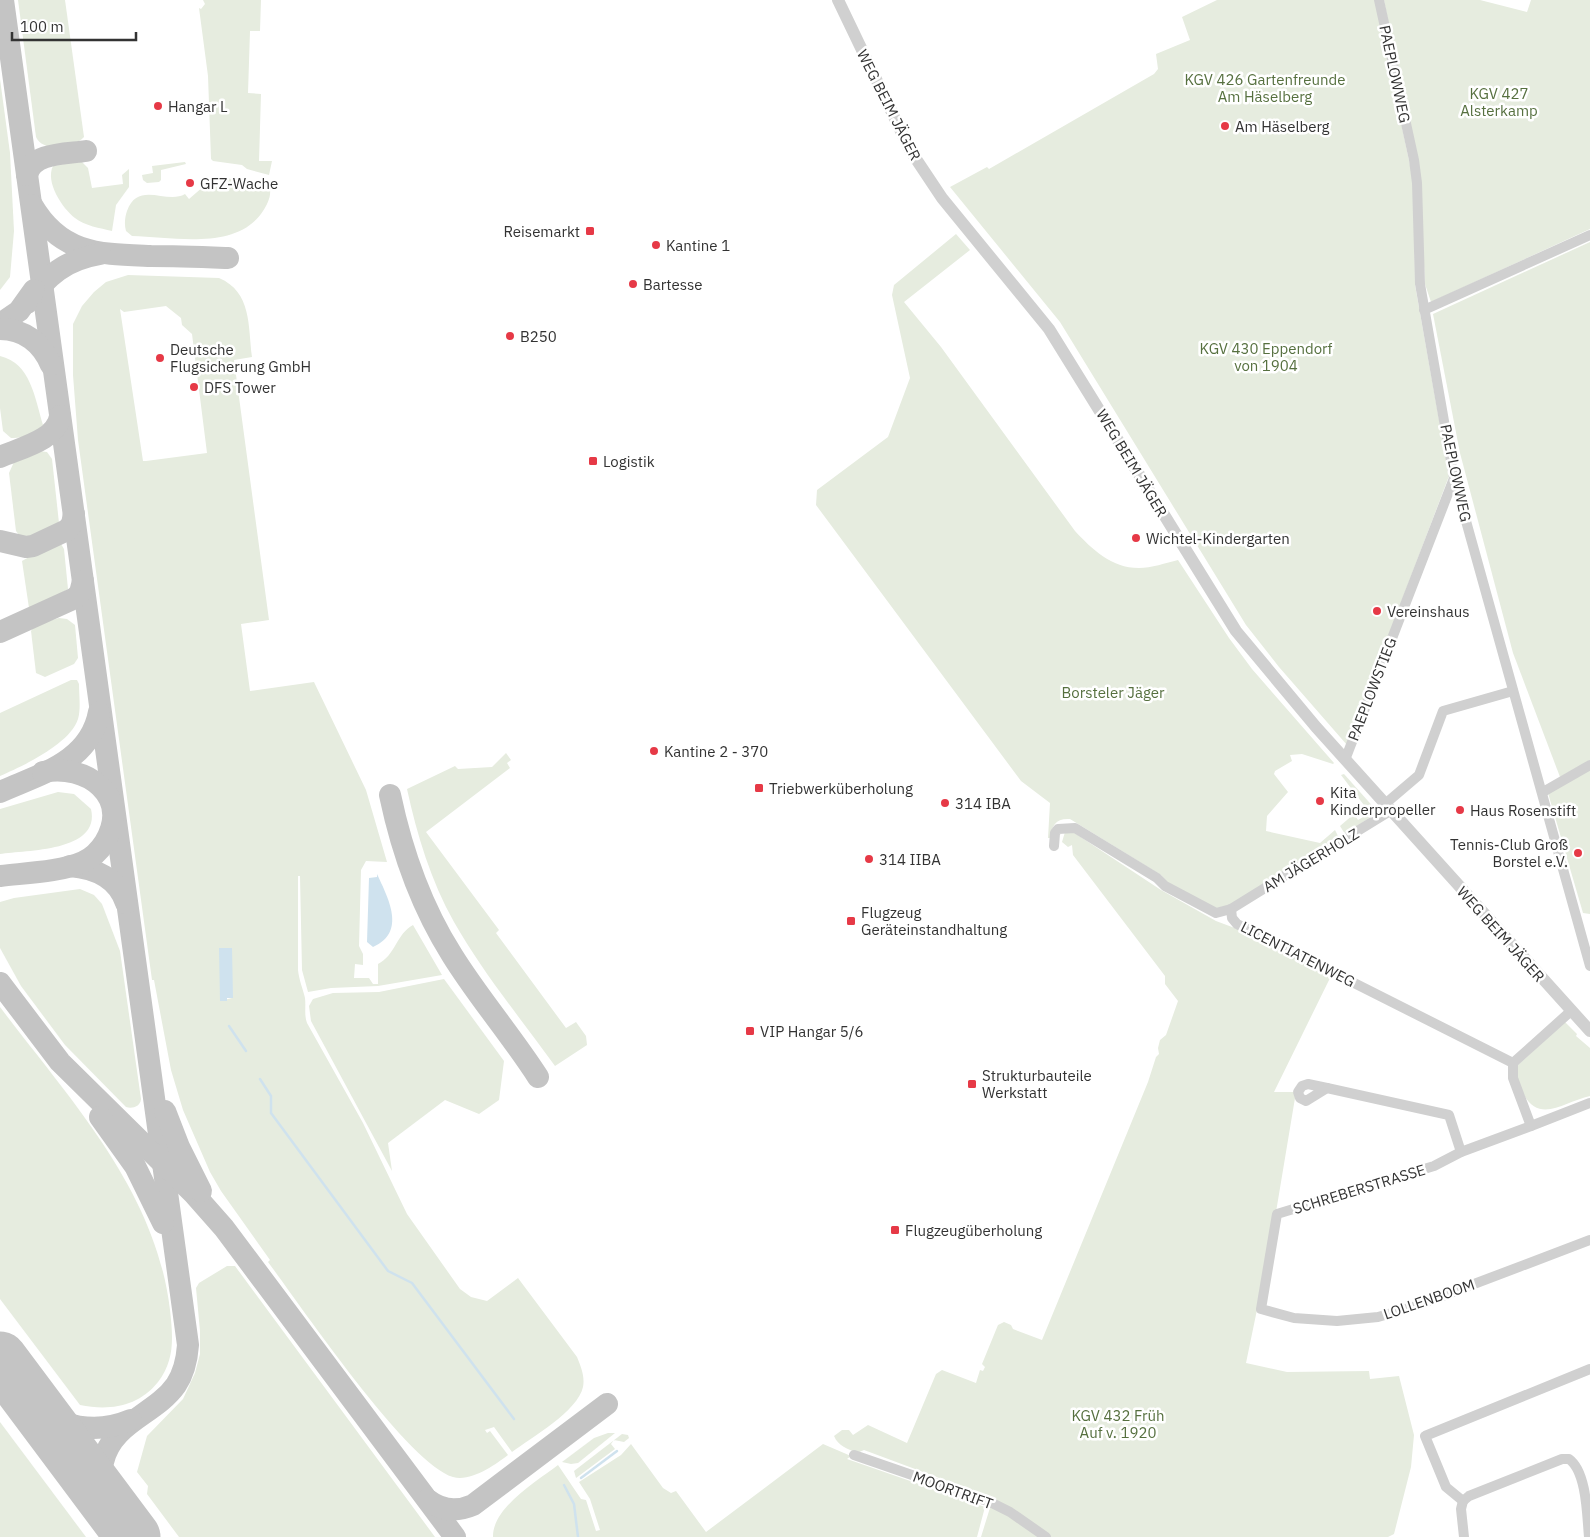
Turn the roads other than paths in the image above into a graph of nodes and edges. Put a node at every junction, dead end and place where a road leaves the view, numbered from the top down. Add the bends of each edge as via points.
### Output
1 (838, 0) edge
2 (1379, 0) edge
3 (1590, 235) edge
4 (1424, 310) junction
5 (1454, 478) junction
6 (1513, 691) junction
7 (1345, 760) junction
8 (1590, 765) edge
9 (1543, 792) junction
10 (1388, 808) junction
11 (1054, 846) dead end
12 (1231, 909) junction
13 (1590, 966) edge
14 (1571, 1011) junction
15 (1590, 1031) edge
16 (1514, 1063) junction
17 (1327, 1088) dead end
18 (1590, 1103) edge
19 (1531, 1126) junction
20 (1461, 1152) junction
21 (1590, 1240) edge
22 (1261, 1309) joint
23 (1590, 1369) edge
24 (854, 1455) dead end
25 (1463, 1500) junction
26 (1046, 1537) edge
27 (1464, 1537) edge
28 (1589, 1537) edge

1 - 7 street, WEG BEIM JÄGER via 910,150 942,198 1049,329 1236,631
2 - 4 street, PAEPLOWWEG via 1414,160
3 - 4 street
4 - 5 street, PAEPLOWWEG
5 - 6 street, PAEPLOWWEG
5 - 7 street, PAEPLOWSTIEG
6 - 9 street, PAEPLOWWEG
6 - 10 street, AM JÄGERHOLZ via 1443,711 1419,775
7 - 10 street, WEG BEIM JÄGER
8 - 9 street
9 - 13 street, PAEPLOWWEG
10 - 12 street, AM JÄGERHOLZ
10 - 14 street, WEG BEIM JÄGER
11 - 12 street, LICENTIATENWEG via 1058,829 1074,828 1165,886 1216,913
12 - 16 street, LICENTIATENWEG via 1237,924
14 - 15 street, WEG BEIM JÄGER
14 - 16 street
16 - 19 street via 1513,1078
17 - 20 street via 1449,1115
18 - 19 street, SCHREBERSTRASSE
19 - 20 street, SCHREBERSTRASSE
20 - 22 street, SCHREBERSTRASSE via 1434,1166 1276,1214
21 - 22 street, LOLLENBOOM via 1416,1306 1378,1317 1337,1321 1294,1318
23 - 25 street via 1424,1436 1446,1487
24 - 26 street, MOORTRIFT via 990,1502
25 - 27 street
25 - 28 street via 1562,1459 1569,1459 1578,1468 1586,1502

